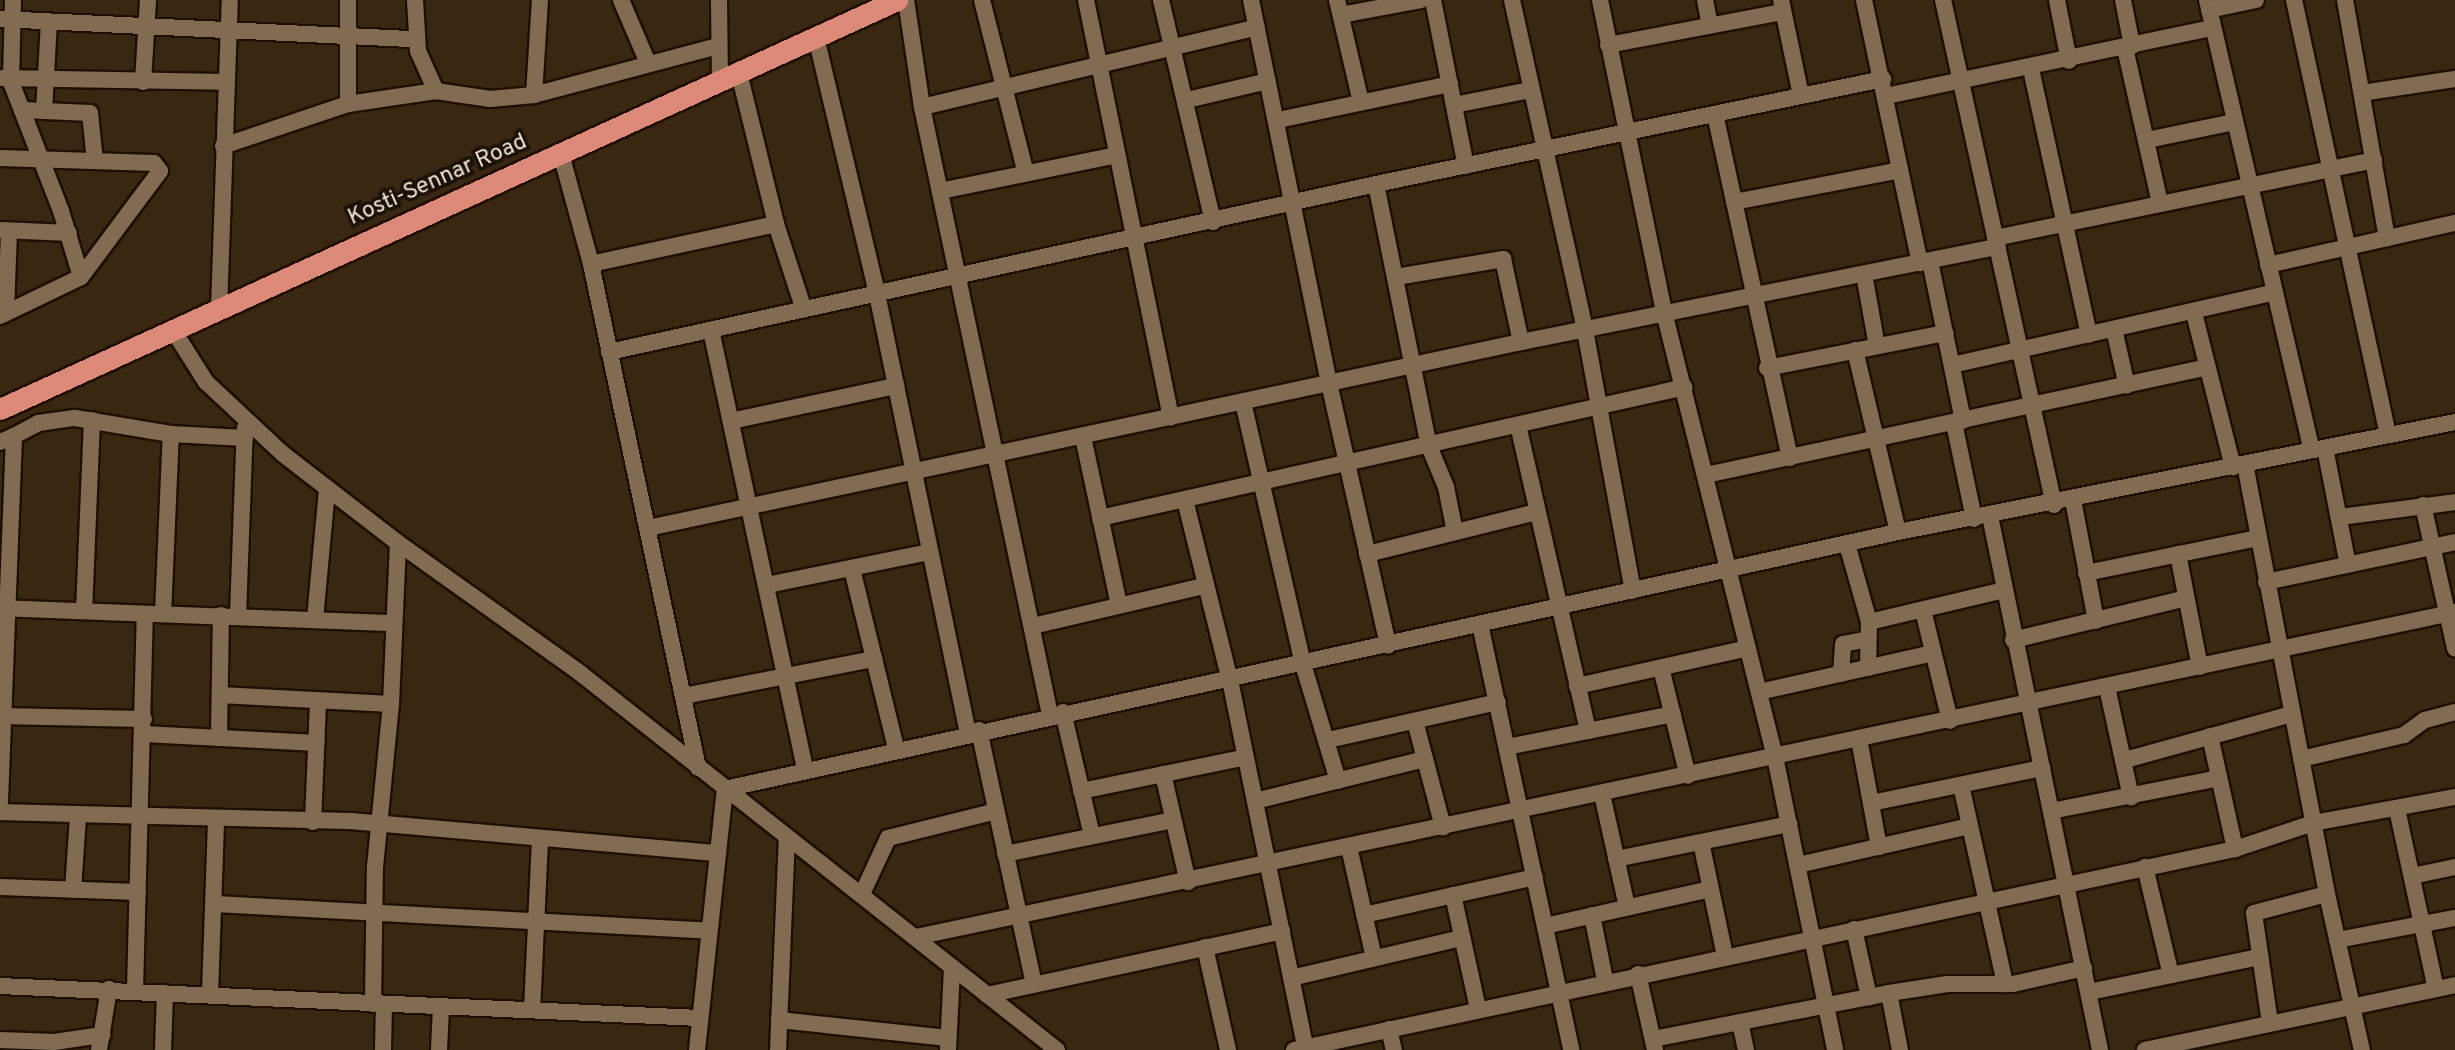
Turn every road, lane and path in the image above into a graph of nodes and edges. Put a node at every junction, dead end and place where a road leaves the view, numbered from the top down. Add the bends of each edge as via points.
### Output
1 (13, 0) edge
2 (148, 0) edge
3 (230, 0) edge
4 (348, 0) edge
5 (415, 0) edge
6 (540, 0) edge
7 (621, 0) edge
8 (719, 0) edge
9 (897, 0) edge
10 (906, 0) edge
11 (982, 0) edge
12 (1086, 0) edge
13 (1161, 0) edge
14 (1251, 0) edge
15 (1421, 0) edge
16 (1433, 0) edge
17 (1512, 0) edge
18 (1600, 0) edge
19 (1705, 0) edge
20 (1864, 0) edge
21 (1942, 0) edge
22 (2057, 0) edge
23 (2123, 0) edge
24 (2256, 0) edge
25 (2294, 0) edge
26 (2345, 0) edge
27 (2208, 5) edge
28 (1782, 6) edge
29 (1339, 7) edge
30 (6, 19) edge
31 (49, 22) junction
32 (1710, 26) junction
33 (147, 27) junction
34 (1257, 27) junction
35 (2212, 28) junction
36 (228, 31) junction
37 (348, 34) junction
38 (816, 37) junction
39 (416, 39) junction
40 (1173, 45) junction
41 (1608, 45) junction
42 (718, 46) junction
43 (2129, 47) junction
44 (2069, 61) junction
45 (648, 63) junction
46 (1099, 63) junction
47 (2031, 69) junction
48 (5, 78) edge
49 (729, 78) junction
50 (45, 79) junction
51 (1882, 79) junction
52 (2455, 79) edge
53 (1268, 81) junction
54 (143, 82) junction
55 (224, 82) junction
56 (1450, 84) junction
57 (1958, 84) junction
58 (1003, 88) junction
59 (1530, 90) junction
60 (436, 91) junction
61 (2362, 93) junction
62 (534, 95) junction
63 (1801, 96) junction
64 (1886, 96) junction
65 (1187, 100) junction
66 (1361, 102) junction
67 (348, 104) junction
68 (1454, 105) junction
69 (922, 107) junction
70 (22, 110) junction
71 (44, 111) junction
72 (1715, 114) junction
73 (1278, 120) junction
74 (2234, 122) junction
75 (1626, 132) junction
76 (2147, 140) junction
77 (223, 146) junction
78 (1542, 149) junction
79 (561, 154) junction
80 (1117, 155) junction
81 (0, 158) edge
82 (41, 160) junction
83 (2374, 160) junction
84 (94, 161) junction
85 (1466, 166) junction
86 (2331, 168) junction
87 (1900, 170) junction
88 (1027, 173) junction
89 (1376, 184) junction
90 (2249, 184) junction
91 (940, 191) junction
92 (1734, 202) junction
93 (2160, 203) junction
94 (1293, 205) junction
95 (1213, 222) junction
96 (2067, 222) junction
97 (2455, 223) edge
98 (776, 225) junction
99 (5, 231) edge
100 (69, 233) junction
101 (2387, 238) junction
102 (1133, 239) junction
103 (1996, 243) junction
104 (2345, 247) junction
105 (1925, 262) junction
106 (591, 264) junction
107 (2268, 265) junction
108 (1864, 274) junction
109 (959, 275) junction
110 (81, 277) junction
111 (1395, 277) junction
112 (2275, 292) junction
113 (877, 294) junction
114 (1753, 297) junction
115 (219, 309) junction
116 (804, 310) junction
117 (3, 313) edge
118 (2194, 313) junction
119 (1665, 316) junction
120 (173, 330) junction
121 (711, 330) junction
122 (1585, 330) junction
123 (2114, 330) junction
124 (1946, 333) junction
125 (2089, 335) junction
126 (1521, 342) junction
127 (1877, 346) junction
128 (2020, 349) junction
129 (1855, 350) junction
130 (609, 352) junction
131 (1952, 365) junction
132 (1412, 366) junction
133 (2208, 367) junction
134 (1767, 368) junction
135 (1329, 383) junction
136 (896, 386) junction
137 (2127, 386) junction
138 (1685, 387) junction
139 (1243, 402) junction
140 (1599, 407) junction
141 (2032, 407) junction
142 (0, 409) edge
143 (1171, 417) junction
144 (92, 420) junction
145 (731, 421) junction
146 (1958, 422) junction
147 (2455, 422) edge
148 (1518, 425) junction
149 (245, 430) junction
150 (171, 434) junction
151 (2388, 434) junction
152 (1083, 437) junction
153 (7, 439) edge
154 (1876, 441) junction
155 (1429, 446) junction
156 (2319, 449) junction
157 (997, 455) junction
158 (1790, 458) junction
159 (1346, 464) junction
160 (2239, 466) junction
161 (914, 475) junction
162 (1706, 475) junction
163 (1262, 483) junction
164 (327, 489) junction
165 (1185, 500) junction
166 (2074, 500) junction
167 (2455, 502) edge
168 (2054, 505) junction
169 (2423, 505) junction
170 (748, 508) junction
171 (1537, 512) junction
172 (2340, 517) junction
173 (1100, 518) junction
174 (1982, 518) junction
175 (648, 528) junction
176 (1455, 532) junction
177 (1898, 532) junction
178 (2258, 538) junction
179 (2455, 542) edge
180 (398, 543) junction
181 (1847, 544) junction
182 (2433, 547) junction
183 (929, 552) junction
184 (1367, 554) junction
185 (2178, 554) junction
186 (2348, 565) junction
187 (852, 569) junction
188 (1729, 571) junction
189 (2086, 573) junction
190 (2266, 582) junction
191 (767, 585) junction
192 (1204, 586) junction
193 (2004, 590) junction
194 (1633, 592) junction
195 (2186, 598) junction
196 (1119, 605) junction
197 (1559, 607) junction
198 (4, 608) edge
199 (1923, 610) junction
200 (84, 611) junction
201 (2452, 613) edge
202 (145, 614) junction
203 (163, 614) junction
204 (221, 615) junction
205 (238, 615) junction
206 (315, 619) junction
207 (2096, 621) junction
208 (1869, 622) junction
209 (393, 623) junction
210 (1480, 624) junction
211 (1033, 626) junction
212 (1868, 639) junction
213 (2013, 640) junction
214 (1388, 645) junction
215 (1748, 648) junction
216 (2455, 648) edge
217 (2279, 651) junction
218 (1933, 653) junction
219 (874, 659) junction
220 (1303, 664) junction
221 (2200, 667) junction
222 (1661, 668) junction
223 (1868, 668) junction
224 (1841, 674) junction
225 (786, 677) junction
226 (1230, 680) junction
227 (1577, 685) junction
228 (2107, 687) junction
229 (1759, 692) junction
230 (220, 695) junction
231 (684, 696) junction
232 (318, 701) junction
233 (1498, 702) junction
234 (2027, 703) junction
235 (391, 704) junction
236 (2455, 712) edge
237 (1056, 713) junction
238 (1673, 714) junction
239 (2292, 715) junction
240 (1, 716) edge
241 (1950, 720) junction
242 (1415, 721) junction
243 (144, 727) junction
244 (973, 731) junction
245 (1588, 731) junction
246 (2210, 736) junction
247 (219, 738) junction
248 (1859, 739) junction
249 (1328, 740) junction
250 (317, 743) junction
251 (1507, 747) junction
252 (896, 748) junction
253 (1246, 757) junction
254 (1775, 757) junction
255 (1424, 759) junction
256 (2301, 759) junction
257 (2126, 760) junction
258 (698, 768) junction
259 (805, 768) junction
260 (2042, 768) junction
261 (1163, 774) junction
262 (1688, 776) junction
263 (2219, 778) junction
264 (1338, 780) junction
265 (1961, 785) junction
266 (724, 789) junction
267 (1081, 791) junction
268 (1602, 794) junction
269 (2131, 797) junction
270 (2455, 797) edge
271 (1255, 801) junction
272 (1871, 803) junction
273 (0, 806) edge
274 (2397, 809) junction
275 (996, 810) junction
276 (1520, 811) junction
277 (2051, 811) junction
278 (0, 812) edge
279 (78, 816) junction
280 (140, 817) junction
281 (216, 820) junction
282 (1173, 820) junction
283 (313, 822) junction
284 (2313, 823) junction
285 (383, 824) junction
286 (1789, 824) junction
287 (1970, 826) junction
288 (1443, 827) junction
289 (787, 836) junction
290 (1092, 836) junction
291 (540, 838) junction
292 (1701, 842) junction
293 (1349, 847) junction
294 (1880, 847) junction
295 (2235, 849) junction
296 (716, 853) junction
297 (1005, 854) junction
298 (1616, 859) junction
299 (1268, 864) junction
300 (1798, 865) junction
301 (2145, 867) junction
302 (2455, 867) edge
303 (2412, 876) junction
304 (1535, 877) junction
305 (1188, 882) junction
306 (2067, 884) junction
307 (0, 887) edge
308 (1710, 889) junction
309 (73, 890) junction
310 (138, 892) junction
311 (862, 894) junction
312 (2327, 894) junction
313 (1453, 895) junction
314 (1988, 901) junction
315 (214, 904) junction
316 (1627, 907) junction
317 (377, 911) junction
318 (1364, 915) junction
319 (1592, 915) junction
320 (1019, 918) junction
321 (2455, 918) edge
322 (536, 921) junction
323 (2422, 923) junction
324 (1545, 926) junction
325 (1854, 929) junction
326 (1282, 931) junction
327 (706, 932) junction
328 (916, 937) junction
329 (1462, 938) junction
330 (1813, 938) junction
331 (2337, 940) junction
332 (1205, 947) junction
333 (1725, 956) junction
334 (2260, 957) junction
335 (1374, 958) junction
336 (952, 967) junction
337 (2084, 968) junction
338 (1638, 974) junction
339 (2171, 975) junction
340 (1291, 978) junction
341 (1605, 980) junction
342 (2005, 984) junction
343 (1034, 985) junction
344 (2455, 985) edge
345 (0, 986) edge
346 (109, 989) junction
347 (2435, 989) junction
348 (135, 990) junction
349 (1559, 990) junction
350 (2089, 992) junction
351 (165, 993) junction
352 (1889, 993) junction
353 (210, 994) junction
354 (987, 995) junction
355 (1869, 997) junction
356 (378, 1004) junction
357 (2352, 1004) junction
358 (1826, 1005) junction
359 (441, 1007) junction
360 (1478, 1009) junction
361 (532, 1010) junction
362 (699, 1018) junction
363 (779, 1020) junction
364 (1740, 1022) junction
365 (2270, 1023) junction
366 (1390, 1029) junction
367 (0, 1040) edge
368 (100, 1043) edge
369 (948, 1044) edge
370 (1654, 1045) edge
371 (54, 1046) edge
372 (2183, 1046) edge
373 (1302, 1049) edge
374 (163, 1050) edge
375 (383, 1050) edge
376 (439, 1050) edge
377 (697, 1050) edge
378 (778, 1050) edge
379 (1057, 1050) edge
380 (1228, 1050) edge
381 (1394, 1050) edge
382 (1571, 1050) edge
383 (1746, 1050) edge
384 (1835, 1050) edge
385 (1900, 1050) edge
386 (2100, 1050) edge
387 (2145, 1050) edge
388 (2362, 1050) edge

1 - 30 street
2 - 33 street
3 - 36 street
4 - 37 street
5 - 39 street
6 - 62 street
7 - 45 street
8 - 42 street
9 - 38 highway, Kosti-Sennar Road
10 - 69 street
11 - 58 street
12 - 46 street
13 - 40 street
14 - 34 street
15 - 29 street
16 - 56 street
17 - 59 street
18 - 41 street
19 - 32 street
20 - 51 street
21 - 57 street
22 - 44 street
23 - 43 street
24 - 27 street
25 - 86 street
26 - 61 street
27 - 35 street
28 - 32 street
28 - 63 street
29 - 66 street
30 - 31 street
30 - 48 street
31 - 33 street
31 - 50 street
32 - 41 street
33 - 36 street
33 - 54 street
34 - 40 street
34 - 53 street
35 - 43 street
35 - 74 street
36 - 37 street
36 - 55 street
37 - 39 street
37 - 67 street
38 - 49 highway, Kosti-Sennar Road
38 - 113 street
39 - 60 street
40 - 46 street
40 - 65 street
41 - 75 street
42 - 45 street
42 - 49 street
43 - 44 street
43 - 76 street
44 - 47 street
45 - 62 street
46 - 58 street
46 - 80 street
47 - 57 street
47 - 96 street
48 - 50 street
48 - 70 street
49 - 79 highway, Kosti-Sennar Road
49 - 98 street
50 - 54 street
50 - 71 street
51 - 63 street
51 - 64 street
52 - 61 street
53 - 65 street
53 - 73 street
54 - 55 street
55 - 77 street
56 - 66 street
56 - 68 street
57 - 64 street
57 - 103 street
58 - 69 street
58 - 88 street
59 - 68 street
59 - 78 street
60 - 62 street via 490,99
60 - 67 street
61 - 83 street
63 - 72 street
64 - 87 street
65 - 95 street
66 - 73 street
67 - 77 street
68 - 85 street
69 - 91 street
70 - 71 street
70 - 82 street
71 - 84 street via 91,114
72 - 75 street
72 - 92 street
73 - 94 street
74 - 76 street
74 - 90 street
75 - 78 street
75 - 119 street
76 - 93 street
77 - 115 street
78 - 85 street
78 - 122 street
79 - 106 street
79 - 115 highway, Kosti-Sennar Road
80 - 88 street
80 - 102 street
81 - 82 street
82 - 84 street
82 - 100 street
83 - 86 street
83 - 101 street
84 - 110 street via 154,163 159,174
85 - 89 street
86 - 90 street
86 - 104 street
87 - 92 street
87 - 105 street
88 - 91 street
89 - 94 street
89 - 111 street
90 - 93 street
90 - 107 street
91 - 109 street
92 - 114 street
93 - 96 street
94 - 95 street
94 - 135 street
95 - 102 street
96 - 103 street
96 - 125 street
97 - 101 street
98 - 106 street
98 - 116 street
99 - 100 street
99 - 117 street
100 - 110 street
101 - 104 street
102 - 109 street
102 - 143 street
103 - 105 street
103 - 128 street
104 - 107 street
104 - 151 street
105 - 108 street
105 - 124 street
106 - 130 street
107 - 112 street
108 - 114 street
108 - 127 street
109 - 113 street
109 - 157 street
110 - 117 street
111 - 126 street via 1503,259
111 - 132 street
112 - 118 street
112 - 156 street
113 - 116 street
113 - 136 street
114 - 119 street
114 - 134 street
115 - 120 highway, Kosti-Sennar Road
116 - 121 street
118 - 123 street
118 - 133 street
119 - 122 street
119 - 138 street
120 - 142 highway, Kosti-Sennar Road
120 - 149 street via 206,382
121 - 130 street
121 - 145 street
122 - 126 street
122 - 140 street
123 - 125 street
123 - 137 street
124 - 127 street
124 - 131 street
125 - 128 street
126 - 132 street
127 - 129 street
128 - 131 street
128 - 141 street
129 - 134 street
129 - 154 street
130 - 175 street
131 - 146 street
132 - 135 street
132 - 155 street
133 - 137 street
133 - 160 street
134 - 158 street
135 - 139 street
135 - 159 street
136 - 145 street
136 - 161 street
137 - 141 street
138 - 140 street
138 - 162 street
139 - 143 street
139 - 163 street
140 - 148 street
140 - 194 street
141 - 146 street
141 - 168 street
143 - 152 street
144 - 150 street
144 - 153 street via 49,420
144 - 200 street
145 - 170 street
146 - 154 street
146 - 174 street
147 - 151 street
148 - 155 street
148 - 171 street
149 - 150 street
149 - 164 street
149 - 205 street
150 - 203 street
151 - 156 street
152 - 157 street
152 - 173 street
153 - 198 street
154 - 158 street
154 - 177 street
155 - 159 street
155 - 176 street via 1446,487
156 - 160 street
156 - 172 street
157 - 161 street
157 - 211 street
158 - 162 street
159 - 163 street
159 - 184 street
160 - 166 street
160 - 178 street
161 - 170 street
161 - 183 street
162 - 188 street
163 - 165 street
163 - 220 street
164 - 180 street
164 - 206 street
165 - 173 street
165 - 192 street
166 - 168 street
166 - 189 street
167 - 169 street
168 - 174 street
169 - 172 street
169 - 182 street
170 - 175 street
170 - 191 street
171 - 176 street
171 - 197 street
172 - 186 street
173 - 196 street
174 - 177 street
174 - 193 street
175 - 231 street
176 - 184 street
177 - 181 street
178 - 185 street
178 - 190 street
179 - 182 street
180 - 209 street
180 - 258 street via 580,673
181 - 188 street
181 - 208 street
182 - 186 street
182 - 201 street
183 - 187 street
183 - 244 street
184 - 214 street
185 - 189 street
185 - 195 street
186 - 190 street
187 - 191 street
187 - 219 street
188 - 194 street
188 - 215 street
189 - 207 street
190 - 217 street
191 - 225 street
192 - 196 street
192 - 226 street
193 - 199 street
193 - 213 street
194 - 197 street
195 - 207 street
195 - 221 street
196 - 211 street
197 - 210 street
197 - 227 street
198 - 200 street
198 - 240 street
199 - 208 street
199 - 218 street
200 - 202 street
201 - 216 street
201 - 217 street
202 - 203 street
202 - 243 street
203 - 204 street
204 - 205 street
204 - 230 street
205 - 206 street
206 - 209 street
207 - 213 street
208 - 212 street
209 - 235 street
210 - 214 street
210 - 233 street
211 - 237 street
212 - 223 street
212 - 224 street via 1843,644
213 - 234 street
214 - 220 street
215 - 222 street
215 - 229 street
217 - 221 street
217 - 239 street
218 - 223 street
218 - 241 street
219 - 225 street
219 - 252 street
220 - 226 street
220 - 249 street
221 - 228 street
222 - 227 street
222 - 238 street
223 - 224 street
224 - 229 street
225 - 231 street
225 - 259 street
226 - 237 street
226 - 253 street
227 - 245 street
228 - 234 street
228 - 257 street
229 - 254 street
230 - 232 street
230 - 247 street
231 - 258 street
232 - 235 street
232 - 250 street
233 - 242 street
233 - 251 street
234 - 241 street
234 - 260 street
235 - 285 street
236 - 256 street via 2424,720 2404,735
237 - 244 street
237 - 267 street
238 - 245 street
238 - 262 street
239 - 246 street
239 - 256 street
240 - 243 street
240 - 273 street
241 - 248 street
242 - 249 street
242 - 255 street
243 - 247 street
243 - 280 street
244 - 252 street
244 - 275 street
245 - 251 street
246 - 257 street via 2167,752
246 - 263 street
247 - 250 street
248 - 254 street
248 - 272 street
249 - 264 street
250 - 283 street
251 - 276 street
252 - 259 street
253 - 261 street
253 - 271 street
254 - 262 street
254 - 286 street
255 - 264 street
255 - 288 street
256 - 284 street
257 - 269 street
258 - 266 street
259 - 266 street
260 - 265 street
260 - 277 street
261 - 267 street
261 - 282 street
262 - 268 street
263 - 269 street
263 - 295 street
264 - 271 street
265 - 272 street
265 - 287 street
266 - 289 street
266 - 296 street
267 - 290 street
268 - 276 street
268 - 298 street
269 - 277 street
270 - 274 street
271 - 299 street
272 - 294 street
274 - 284 street
274 - 303 street
275 - 297 street
275 - 311 street via 888,838
276 - 288 street
276 - 304 street
277 - 306 street
278 - 279 street
279 - 280 street
279 - 309 street
280 - 281 street
280 - 310 street
281 - 283 street
281 - 315 street
282 - 290 street
282 - 305 street
283 - 285 street
284 - 295 street
284 - 312 street
285 - 291 street
285 - 317 street via 375,867
286 - 292 street
286 - 300 street
287 - 294 street
287 - 314 street
288 - 293 street
289 - 311 street
289 - 363 street
290 - 297 street
291 - 296 street
291 - 322 street
292 - 298 street
292 - 308 street
293 - 299 street
293 - 318 street
294 - 300 street
295 - 301 street
296 - 327 street
297 - 320 street
298 - 316 street
299 - 305 street
299 - 326 street
300 - 330 street
301 - 306 street
301 - 339 street
302 - 303 street
303 - 323 street
304 - 313 street
304 - 324 street
305 - 320 street
306 - 314 street
306 - 337 street
307 - 309 street
308 - 316 street
308 - 333 street
309 - 310 street
310 - 348 street
311 - 328 street
312 - 331 street
312 - 334 street via 2257,910
313 - 318 street
313 - 329 street
314 - 325 street
314 - 342 street
315 - 317 street
315 - 353 street
316 - 319 street
317 - 322 street
317 - 356 street
318 - 335 street
319 - 324 street
319 - 341 street
320 - 328 street
320 - 343 street
321 - 323 street
322 - 327 street
322 - 361 street
323 - 331 street
323 - 347 street
324 - 349 street
325 - 330 street
325 - 355 street
326 - 332 street
326 - 340 street
327 - 362 street
328 - 336 street
329 - 335 street
329 - 360 street
330 - 333 street
330 - 358 street
331 - 357 street
332 - 343 street
332 - 380 street
333 - 338 street
334 - 339 street
334 - 365 street
335 - 340 street
336 - 354 street
336 - 369 street
337 - 342 street
337 - 350 street
338 - 341 street
338 - 370 street
339 - 350 street
340 - 373 street
341 - 349 street
342 - 352 street via 1947,984
343 - 354 street
344 - 347 street
345 - 346 street
346 - 348 street
346 - 368 street
347 - 357 street
348 - 351 street
349 - 360 street
349 - 382 street
350 - 386 street
351 - 353 street
351 - 374 street
352 - 355 street
352 - 385 street
353 - 356 street
354 - 379 street
355 - 358 street
356 - 359 street
356 - 375 street
357 - 365 street
357 - 388 street
358 - 364 street
358 - 384 street
359 - 361 street
359 - 376 street
360 - 366 street
361 - 362 street
362 - 377 street
363 - 369 street
363 - 378 street
364 - 370 street
364 - 383 street
365 - 372 street
366 - 373 street
366 - 381 street
367 - 371 street
368 - 371 street
372 - 387 street

